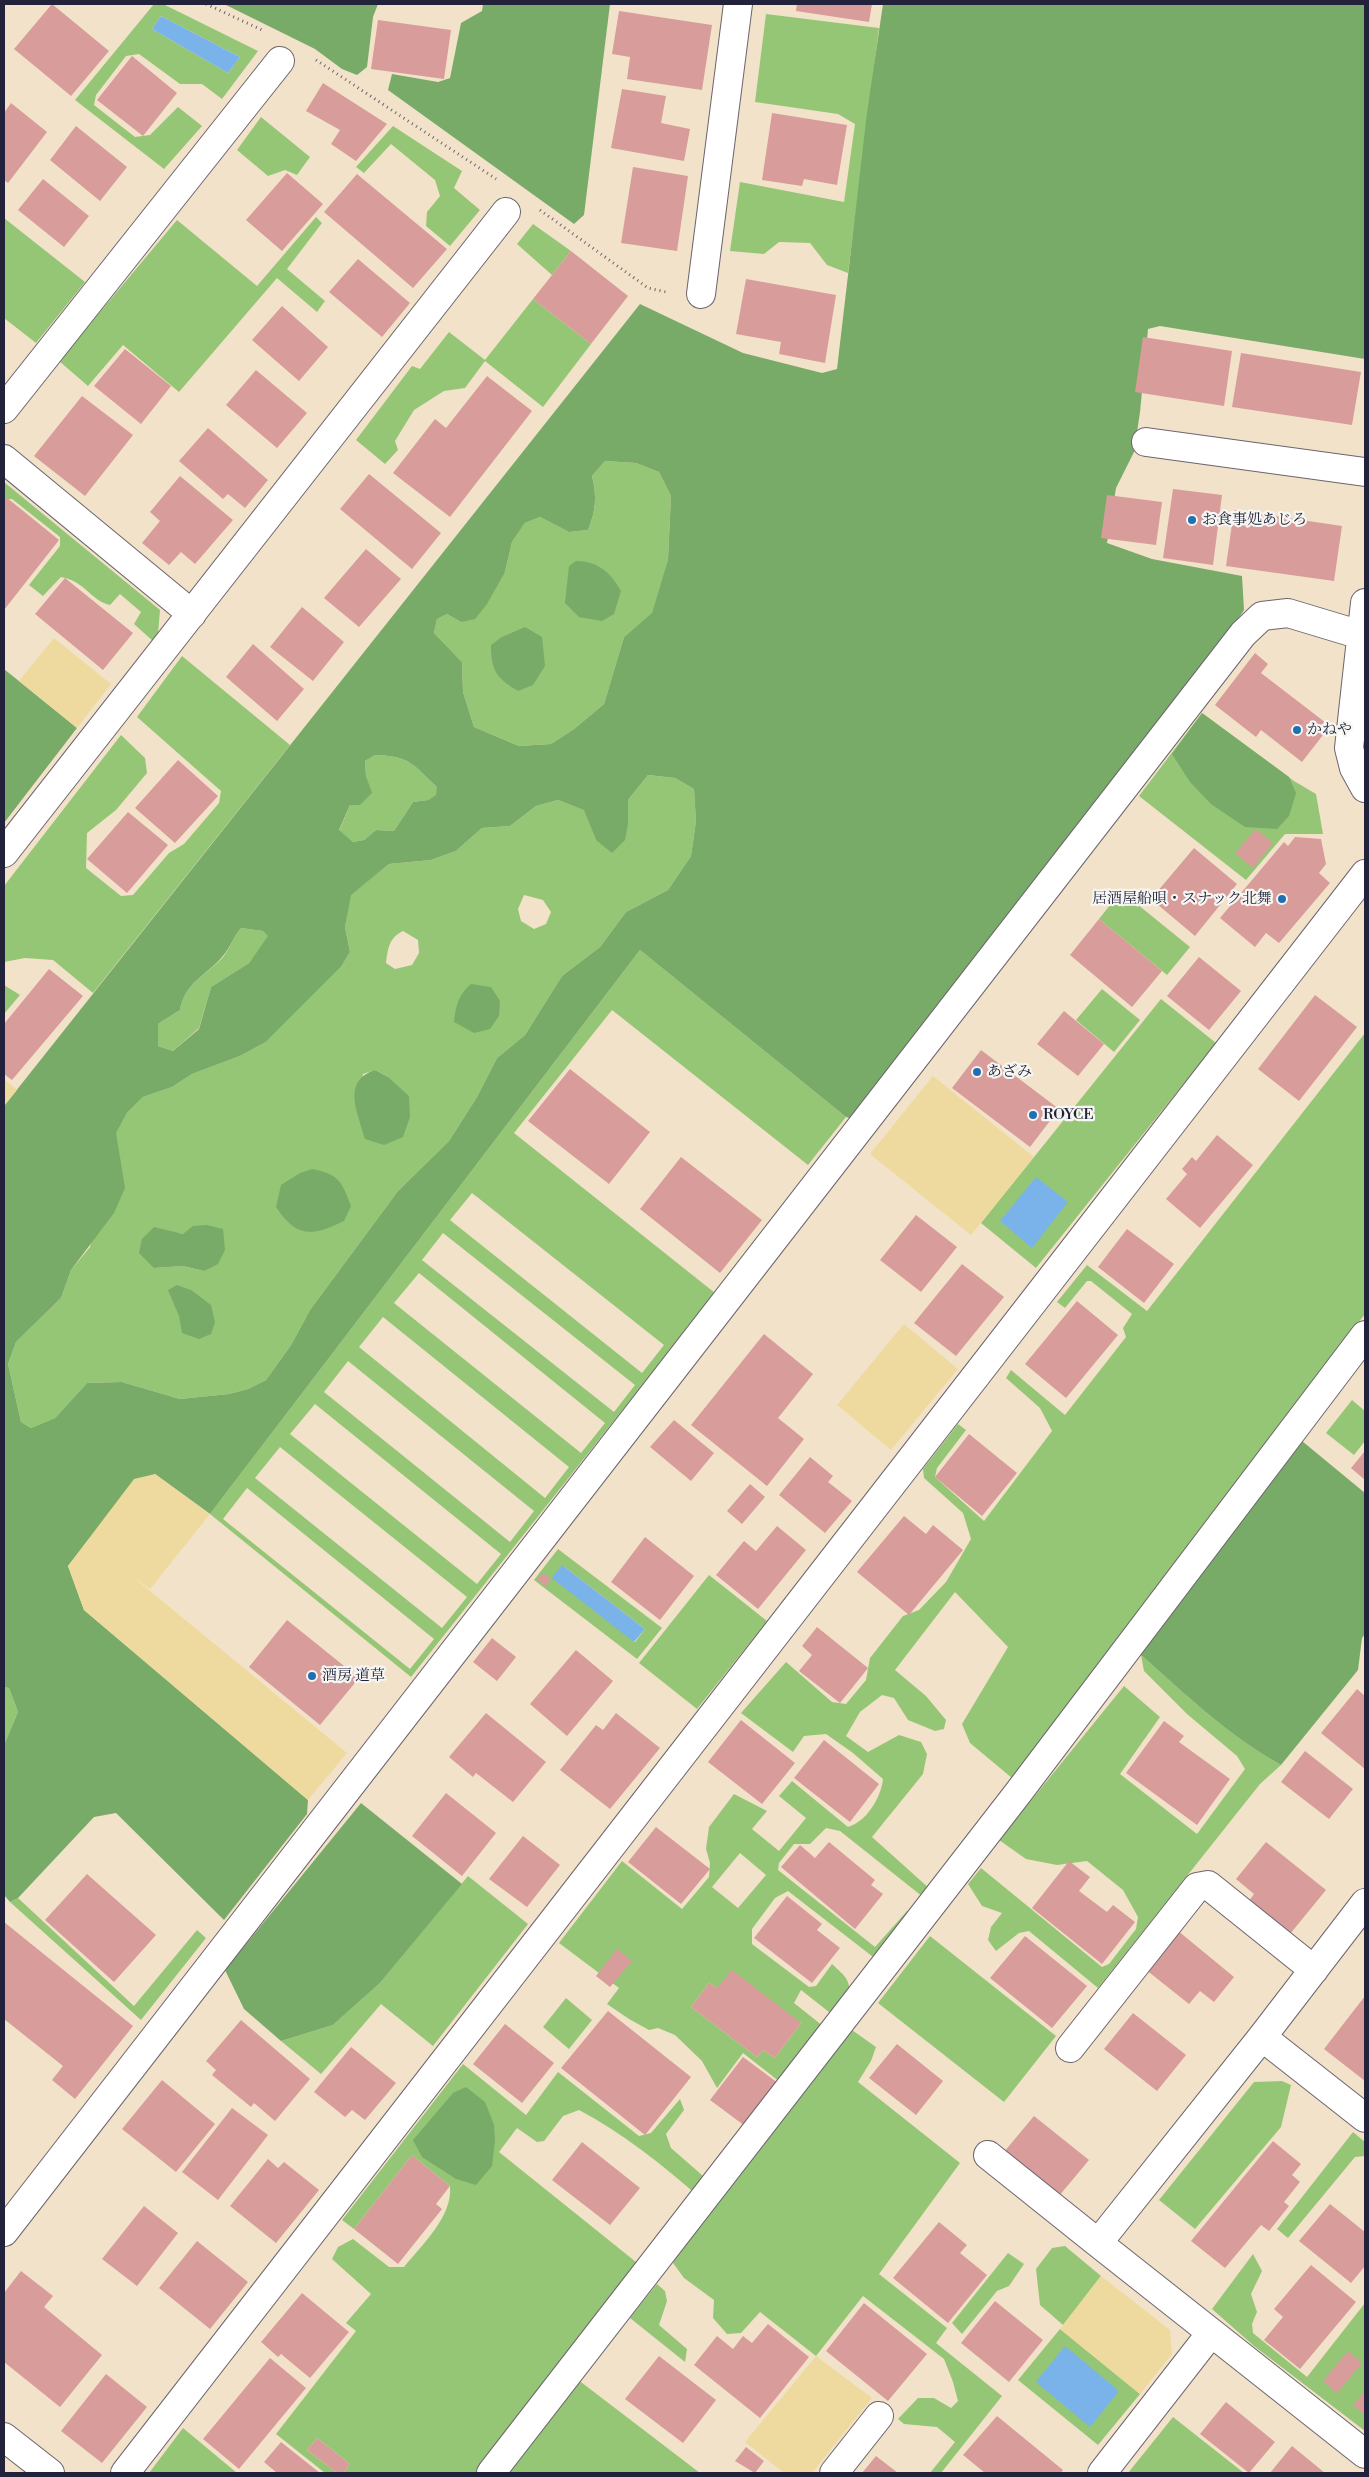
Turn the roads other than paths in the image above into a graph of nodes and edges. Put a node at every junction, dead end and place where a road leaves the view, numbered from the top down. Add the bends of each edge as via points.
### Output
1 (738, 4) edge
2 (280, 61) dead end
3 (506, 212) dead end
4 (701, 294) dead end
5 (4, 409) edge
6 (1146, 442) dead end
7 (4, 459) edge
8 (1365, 472) edge
9 (1365, 603) edge
10 (192, 614) junction
11 (1361, 635) junction
12 (1365, 788) edge
13 (4, 853) edge
14 (1365, 874) edge
15 (1365, 1335) edge
16 (1365, 1903) edge
17 (1314, 1970) junction
18 (1262, 2037) junction
19 (1070, 2048) dead end
20 (1365, 2118) edge
21 (988, 2155) dead end
22 (4, 2232) edge
23 (1098, 2243) junction
24 (1211, 2333) junction
25 (879, 2416) dead end
26 (4, 2437) edge
27 (1365, 2454) edge
28 (50, 2473) edge
29 (125, 2473) edge
30 (491, 2473) edge
31 (834, 2473) edge
32 (1102, 2473) edge

1 - 4 street
2 - 5 street
3 - 10 street
6 - 8 street
7 - 10 street
9 - 11 street
10 - 13 street
11 - 12 street via 1349,748 1354,768
11 - 22 street via 1288,613 1262,616 1243,634
14 - 29 street
15 - 30 street via 1018,1793
16 - 17 street
17 - 18 street
17 - 19 street via 1208,1885 1197,1887
18 - 20 street
18 - 23 street
21 - 23 street
23 - 24 street
24 - 27 street
24 - 32 street
25 - 31 street
26 - 28 street

